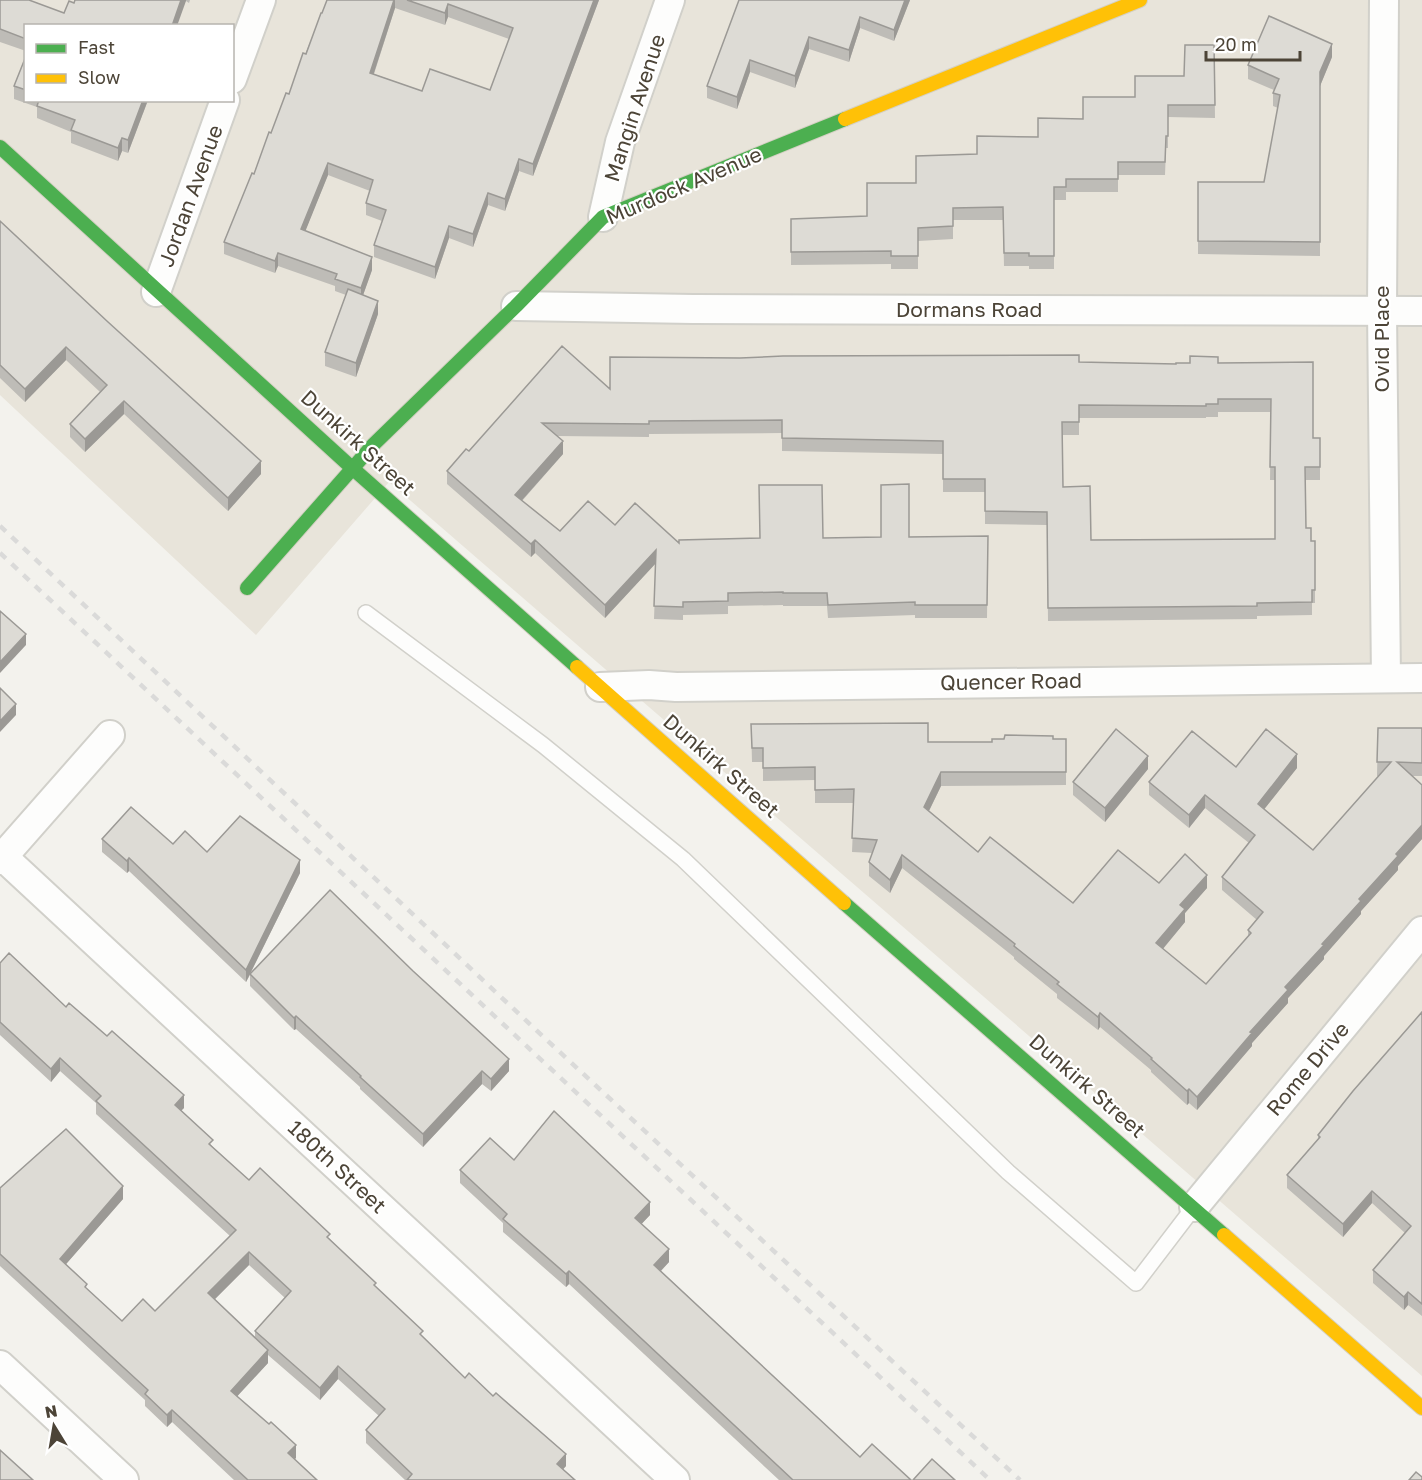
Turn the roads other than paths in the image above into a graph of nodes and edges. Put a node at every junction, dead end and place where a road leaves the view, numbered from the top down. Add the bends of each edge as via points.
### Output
1 (261, 0) edge
2 (670, 0) edge
3 (1140, 0) edge
4 (1384, 0) edge
5 (1080, 12) edge
6 (234, 74) edge
7 (224, 102) edge
8 (0, 147) edge
9 (603, 217) junction
10 (156, 292) junction
11 (516, 306) junction
12 (1382, 311) junction
13 (1422, 311) edge
14 (354, 468) junction
15 (247, 588) dead end
16 (366, 613) dead end
17 (1386, 678) junction
18 (1422, 678) edge
19 (600, 687) junction
20 (110, 735) dead end
21 (1, 857) edge
22 (1422, 931) edge
23 (1194, 1207) junction
24 (0, 1365) edge
25 (1422, 1408) edge
26 (124, 1480) edge
27 (675, 1480) edge

1 - 6 street
2 - 9 street, Mangin Avenue via 620,142
3 - 5 main road, Murdock Avenue
4 - 12 street, Ovid Place
5 - 9 main road, Murdock Avenue
7 - 10 street, Jordan Avenue
8 - 10 main road, Dunkirk Street
9 - 11 main road, Murdock Avenue
10 - 14 main road, Dunkirk Street
11 - 12 street, Dormans Road
11 - 14 main road, Murdock Avenue
12 - 13 street, Dormans Road
12 - 17 street, Ovid Place
14 - 15 main road, Murdock Avenue
14 - 19 main road, Dunkirk Street
16 - 23 lane via 543,745 684,859 1008,1172 1136,1283
17 - 18 street, Quencer Road
17 - 19 street, Quencer Road
19 - 23 main road, Dunkirk Street
20 - 21 street
21 - 27 street, 180th Street
22 - 23 street, Rome Drive
23 - 25 main road, Dunkirk Street
24 - 26 street

